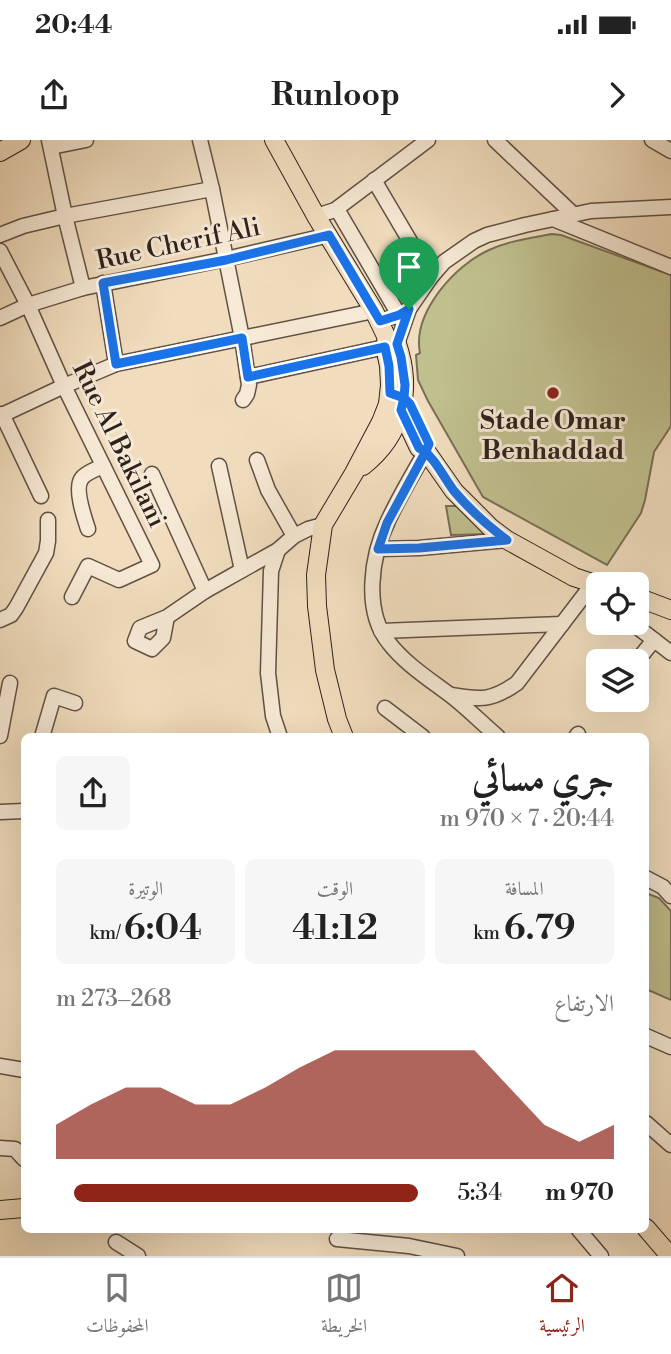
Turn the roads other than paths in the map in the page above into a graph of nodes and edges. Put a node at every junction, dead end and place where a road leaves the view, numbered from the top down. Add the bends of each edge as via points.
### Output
1 (86, 140) edge
2 (200, 140) edge
3 (274, 140) edge
4 (428, 140) edge
5 (495, 140) edge
6 (652, 140) edge
7 (50, 144) edge
8 (671, 151) edge
9 (374, 180) junction
10 (212, 189) junction
11 (671, 207) edge
12 (337, 209) junction
13 (573, 214) junction
14 (65, 216) junction
15 (316, 216) junction
16 (553, 219) junction
17 (0, 235) edge
18 (329, 235) junction
19 (0, 251) edge
20 (226, 260) junction
21 (671, 267) edge
22 (431, 276) junction
23 (103, 283) junction
24 (83, 288) junction
25 (28, 305) junction
26 (404, 312) junction
27 (377, 316) junction
28 (0, 318) edge
29 (242, 338) junction
30 (390, 343) junction
31 (116, 364) junction
32 (248, 377) junction
33 (64, 386) junction
34 (243, 400) dead end
35 (396, 401) junction
36 (1, 415) edge
37 (386, 444) junction
38 (423, 450) junction
39 (257, 460) dead end
40 (103, 466) junction
41 (219, 466) dead end
42 (354, 472) junction
43 (152, 474) dead end
44 (41, 496) dead end
45 (48, 520) dead end
46 (323, 526) junction
47 (88, 529) dead end
48 (294, 536) junction
49 (507, 540) junction
50 (378, 549) junction
51 (278, 550) junction
52 (242, 570) junction
53 (586, 585) edge
54 (205, 591) junction
55 (72, 597) dead end
56 (586, 600) edge
57 (649, 602) edge
58 (671, 610) edge
59 (167, 617) dead end
60 (0, 620) edge
61 (562, 624) junction
62 (381, 631) junction
63 (648, 635) edge
64 (654, 640) junction
65 (647, 649) edge
66 (671, 653) edge
67 (10, 683) dead end
68 (448, 694) junction
69 (75, 703) dead end
70 (385, 708) dead end
71 (2, 717) edge
72 (43, 733) edge
73 (279, 733) edge
74 (342, 733) edge
75 (419, 733) edge
76 (493, 733) edge
77 (0, 736) edge
78 (21, 811) edge
79 (0, 812) edge
80 (649, 879) edge
81 (668, 887) edge
82 (649, 1037) edge
83 (671, 1047) edge
84 (0, 1068) edge
85 (21, 1070) edge
86 (649, 1125) edge
87 (668, 1141) edge
88 (21, 1208) edge
89 (0, 1210) edge
90 (21, 1219) edge
91 (0, 1221) edge
92 (649, 1232) edge
93 (582, 1233) edge
94 (337, 1238) dead end
95 (116, 1242) dead end
96 (138, 1256) edge
97 (457, 1256) edge
98 (601, 1256) edge
99 (670, 1256) edge

1 - 7 street
2 - 10 street
3 - 15 main road
4 - 9 street
5 - 13 street
6 - 8 street
7 - 14 street
9 - 12 street
9 - 22 street
10 - 14 street
10 - 20 street
11 - 13 street
12 - 15 street
12 - 26 street
13 - 16 street
14 - 17 street
14 - 24 street
15 - 18 main road
16 - 21 street
16 - 22 street via 474,241
18 - 20 street, Rue Cherif Ali
18 - 27 main road
19 - 25 street, Rue Al Bakilani
20 - 23 street, Rue Cherif Ali
20 - 29 street
22 - 26 street
23 - 24 street, Rue Cherif Ali
23 - 31 street
24 - 25 street, Rue Cherif Ali
25 - 28 street, Rue Cherif Ali
25 - 33 street, Rue Al Bakilani
26 - 27 street
26 - 30 street
27 - 29 street
27 - 30 main road
29 - 31 street
29 - 32 street
30 - 32 street
30 - 35 main road
31 - 33 street
32 - 34 street
33 - 36 street
33 - 40 street, Rue Al Bakilani
35 - 37 main road
35 - 38 main road via 410,404 429,444
35 - 42 main road
36 - 44 street
37 - 38 main road via 397,442
37 - 42 main road
38 - 49 main road via 454,491
38 - 50 street
39 - 48 street
40 - 47 street via 80,480 78,488
40 - 55 street, Rue Al Bakilani via 152,565 119,580 88,566
41 - 52 street
42 - 46 main road
43 - 54 street
45 - 60 street via 46,553 16,608
46 - 48 street
46 - 74 main road via 317,606 325,670
48 - 51 street
49 - 50 street
49 - 53 main road
50 - 62 street via 372,598
51 - 52 street
51 - 73 street via 271,571 268,673
52 - 54 street
54 - 59 street
56 - 61 street
57 - 58 main road
61 - 62 street
61 - 68 street via 503,693 489,698
62 - 68 street via 405,660
63 - 64 street
64 - 65 street
64 - 66 street
67 - 71 street
68 - 76 street
69 - 72 street via 54,696
70 - 75 street
71 - 77 street
78 - 79 street
80 - 81 street
82 - 83 street
84 - 85 street
86 - 87 street
88 - 89 main road
90 - 91 main road
92 - 99 main road
93 - 98 street
94 - 97 street
95 - 96 street

